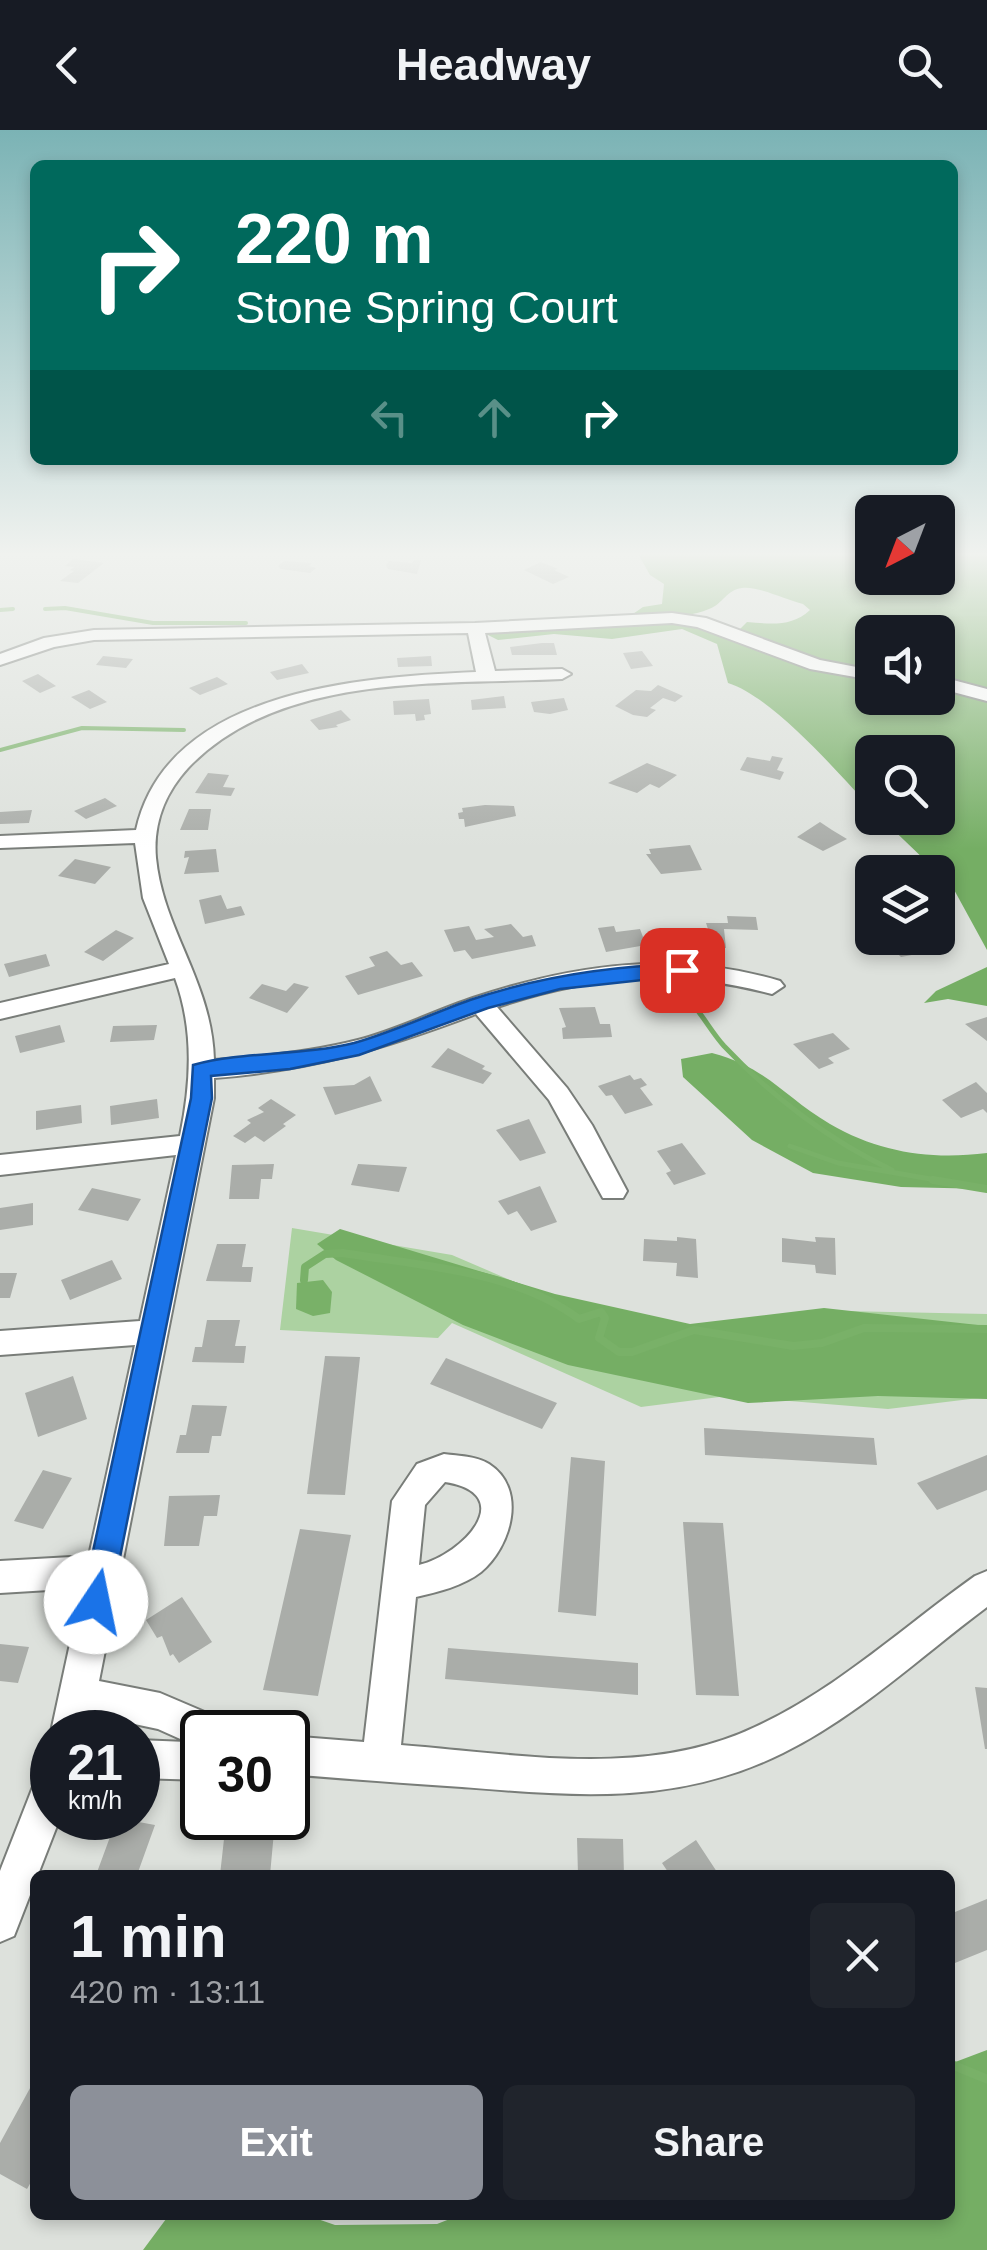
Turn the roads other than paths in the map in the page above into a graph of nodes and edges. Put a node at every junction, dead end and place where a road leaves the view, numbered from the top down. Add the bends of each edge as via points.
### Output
1 (25, 651) edge
2 (481, 651) edge
3 (778, 651) edge
4 (0, 660) edge
5 (855, 672) edge
6 (562, 674) dead end
7 (487, 678) junction
8 (955, 687) edge
9 (987, 695) edge
10 (145, 836) junction
11 (0, 842) edge
12 (181, 969) junction
13 (772, 986) dead end
14 (481, 1004) junction
15 (0, 1012) edge
16 (201, 1070) junction
17 (191, 1144) junction
18 (0, 1165) edge
19 (613, 1191) dead end
20 (151, 1332) junction
21 (0, 1343) edge
22 (102, 1571) junction
23 (0, 1577) edge
24 (400, 1584) dead end
25 (984, 1594) edge
26 (79, 1695) junction
27 (75, 1710) edge
28 (180, 1720) edge
29 (310, 1756) edge
30 (381, 1761) junction
31 (32, 1840) edge
32 (0, 1922) edge

1 - 4 street
2 - 7 street
3 - 5 street
6 - 7 street
7 - 10 street via 344,688 230,725 174,769 158,792
8 - 9 street
10 - 11 street
10 - 12 street via 150,883
12 - 15 street
12 - 16 street via 194,999
13 - 14 street via 713,971 638,972 560,982
14 - 16 street via 340,1053
14 - 19 street via 568,1109
16 - 17 street
17 - 18 street
17 - 20 street
20 - 21 street
20 - 22 street
22 - 23 street
22 - 26 street
24 - 30 street
25 - 30 street via 774,1738 692,1768 585,1778
26 - 27 street
26 - 28 street
29 - 30 street
31 - 32 street

